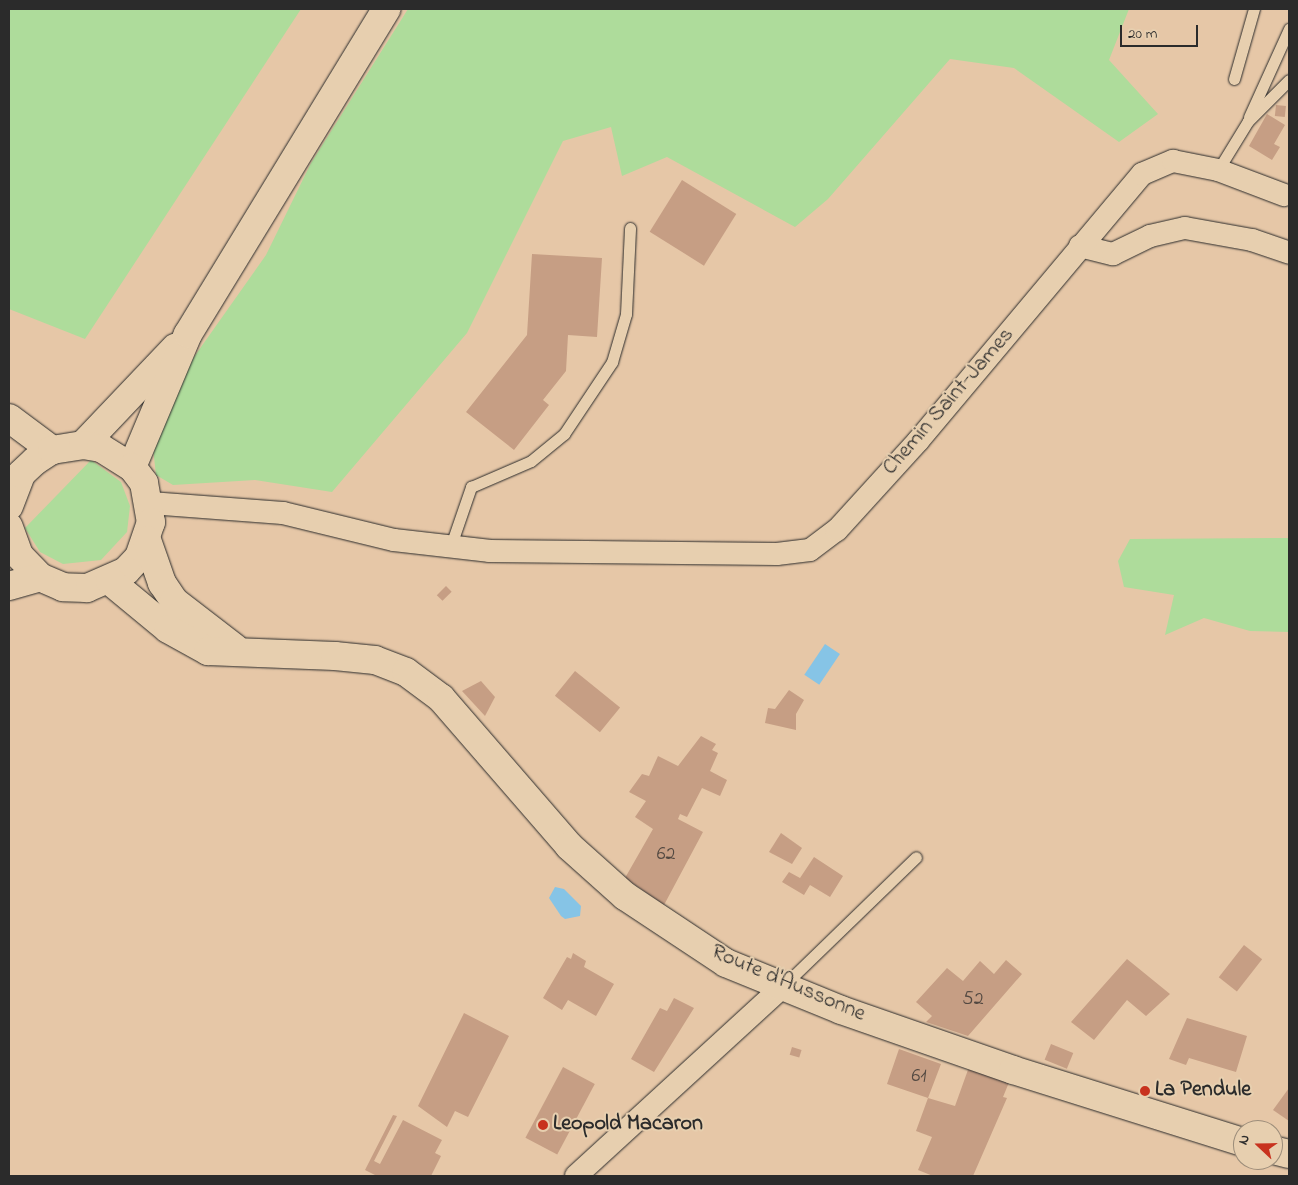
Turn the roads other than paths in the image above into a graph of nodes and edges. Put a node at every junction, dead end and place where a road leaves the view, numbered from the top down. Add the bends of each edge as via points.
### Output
1 (386, 9) edge
2 (1254, 9) edge
3 (1289, 29) edge
4 (1234, 79) dead end
5 (1289, 80) edge
6 (1248, 121) junction
7 (1218, 170) junction
8 (1287, 189) edge
9 (630, 228) dead end
10 (1080, 246) junction
11 (1289, 253) edge
12 (188, 334) junction
13 (9, 418) edge
14 (83, 445) junction
15 (52, 450) junction
16 (132, 467) junction
17 (10, 494) edge
18 (150, 503) junction
19 (9, 527) edge
20 (147, 540) junction
21 (450, 548) junction
22 (40, 577) junction
23 (110, 581) junction
24 (9, 586) edge
25 (247, 655) junction
26 (916, 857) dead end
27 (782, 987) junction
28 (1233, 1139) edge
29 (576, 1176) edge

1 - 12 main road
2 - 4 lane
3 - 6 lane
5 - 6 lane
6 - 7 lane
7 - 8 street, Chemin Saint-James
7 - 10 street, Chemin Saint-James via 1173,161 1142,174
9 - 21 lane via 626,314 612,362 564,434 531,461 471,487
10 - 11 street via 1113,254 1150,236 1185,228 1252,240
10 - 21 street, Chemin Saint-James via 918,441 837,530 810,550 777,554
12 - 14 main road
12 - 16 main road
13 - 15 main road
14 - 15 main road
14 - 16 main road via 101,448
15 - 17 main road via 21,474
16 - 18 main road
18 - 20 main road
18 - 21 street via 283,513 394,540
19 - 22 main road via 19,555
20 - 23 main road via 139,557
20 - 25 main road via 162,583 174,601 200,625
22 - 23 main road via 79,588
22 - 24 main road
23 - 25 main road, Route d'Aussonne via 185,640 208,650
25 - 27 main road, Route d'Aussonne via 375,660 406,672 441,698 569,846 625,896 726,962
26 - 27 lane
27 - 28 main road, Route d'Aussonne via 1021,1073
27 - 29 street

